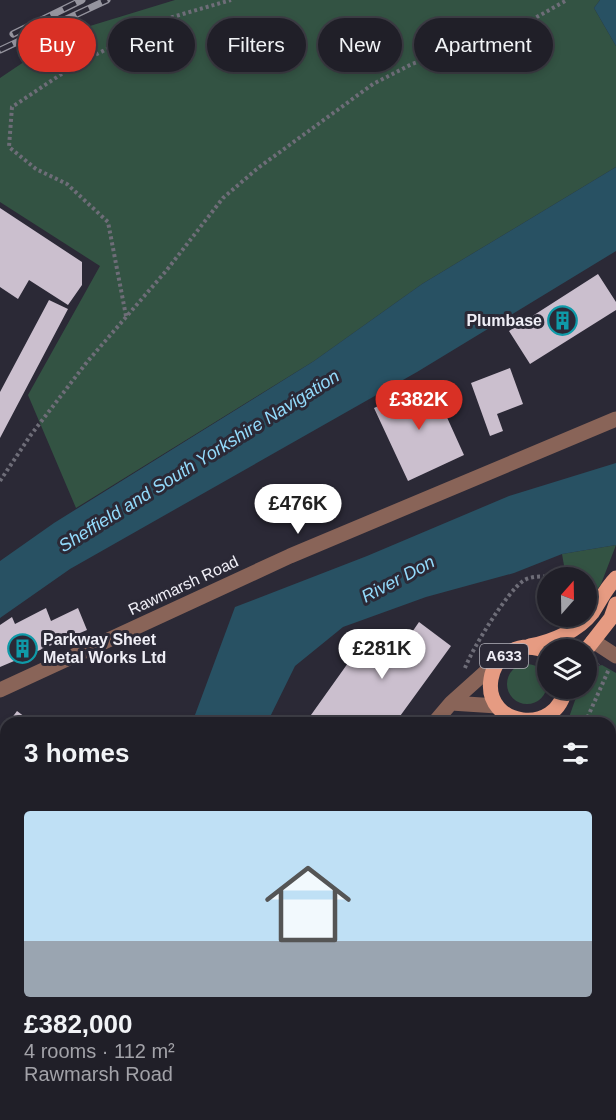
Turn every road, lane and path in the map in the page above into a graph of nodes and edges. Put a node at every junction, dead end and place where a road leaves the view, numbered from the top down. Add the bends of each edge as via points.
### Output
1 (231, 0) edge
2 (567, 0) edge
3 (126, 317) junction
4 (616, 419) edge
5 (0, 481) edge
6 (537, 577) edge
7 (616, 578) edge
8 (616, 604) edge
9 (595, 639) edge
10 (537, 648) edge
11 (597, 648) edge
12 (516, 649) junction
13 (616, 656) edge
14 (501, 657) junction
15 (462, 674) dead end
16 (0, 690) edge
17 (560, 699) edge
18 (451, 703) junction
19 (503, 715) edge
20 (553, 716) edge
21 (439, 717) edge
22 (588, 717) edge

1 - 3 path via 159,23 75,65 12,107 9,147 36,169 67,184 108,222
2 - 3 path via 521,26 412,64 374,84 296,139 223,198
3 - 5 path via 30,436
4 - 16 street, Rawmarsh Road via 260,569
6 - 15 path via 522,581 481,637
7 - 12 main road, A633 via 591,615 572,630 549,643
8 - 9 main road via 611,618
10 - 12 main road, A633
11 - 13 street
12 - 14 main road, A633
13 - 22 path
14 - 18 street
14 - 19 main road, A633 via 490,686
17 - 20 main road
18 - 19 street
18 - 21 street

